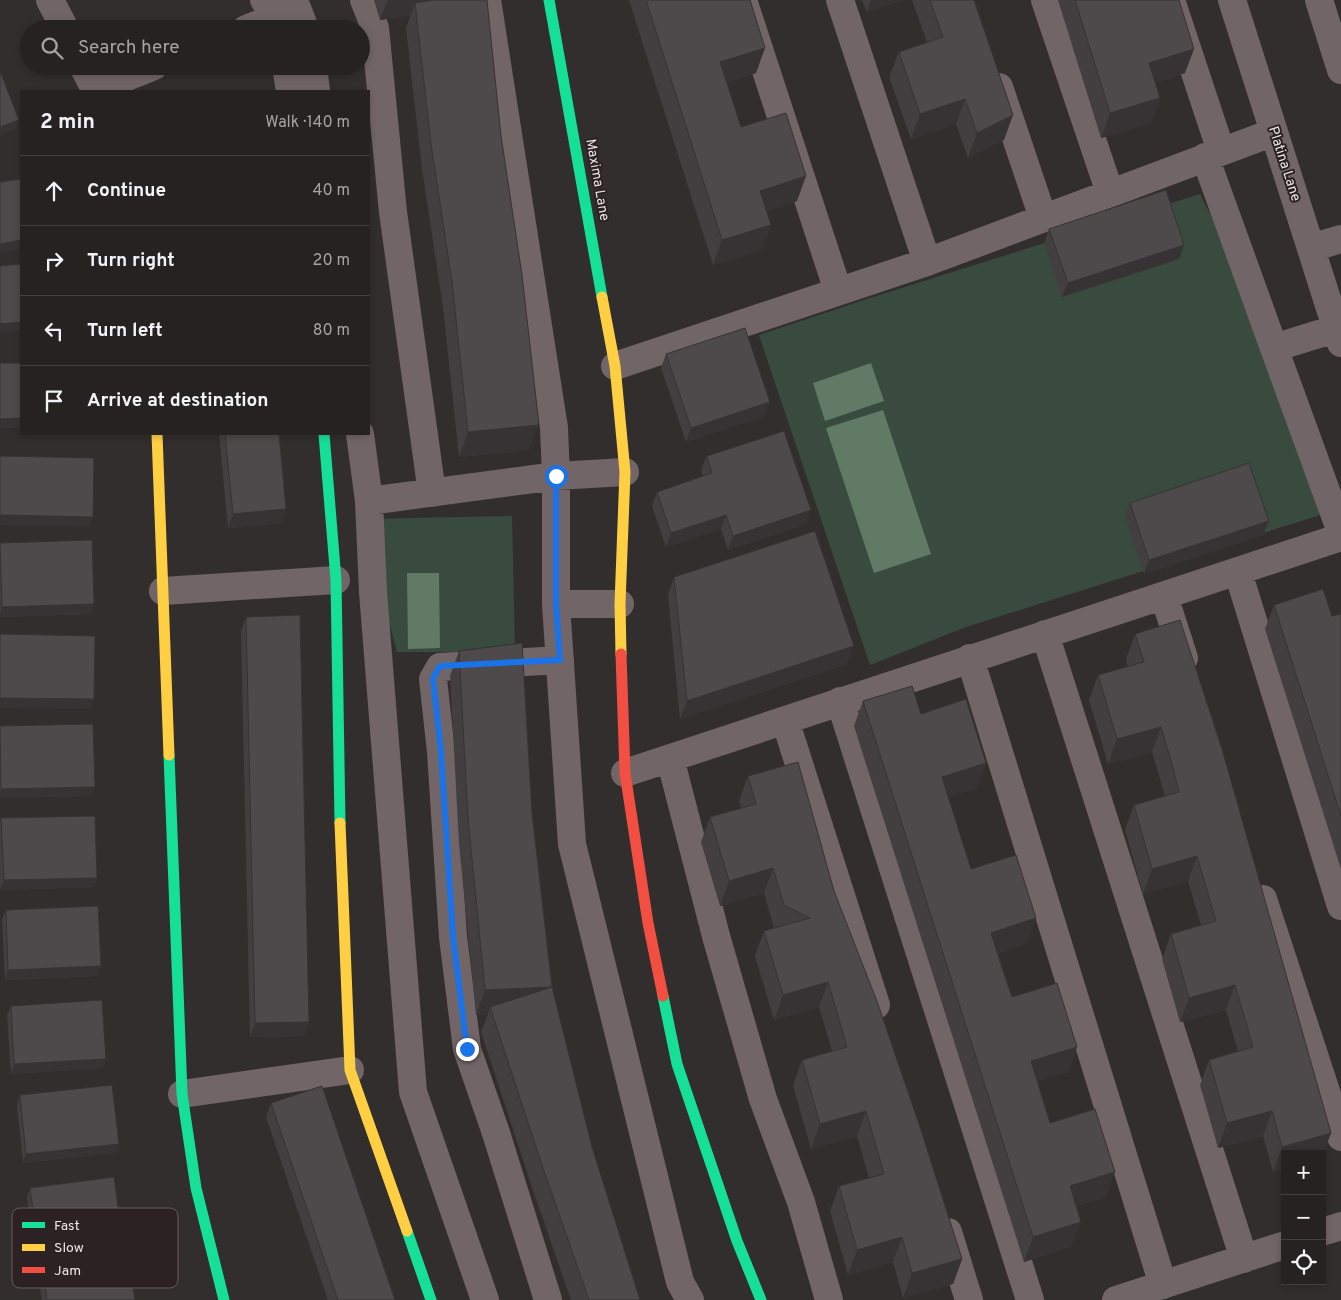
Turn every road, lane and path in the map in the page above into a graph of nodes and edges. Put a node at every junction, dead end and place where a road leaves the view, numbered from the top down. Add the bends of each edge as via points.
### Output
1 (50, 0) edge
2 (364, 0) edge
3 (487, 0) edge
4 (549, 0) edge
5 (743, 0) edge
6 (840, 0) edge
7 (1045, 0) edge
8 (1171, 0) edge
9 (1232, 0) edge
10 (1319, 0) edge
11 (278, 11) edge
12 (60, 20) edge
13 (262, 20) edge
14 (292, 20) edge
15 (992, 66) edge
16 (1341, 70) edge
17 (119, 75) edge
18 (287, 75) edge
19 (314, 75) edge
20 (92, 82) edge
21 (290, 90) edge
22 (316, 90) edge
23 (1274, 132) junction
24 (1213, 154) junction
25 (1110, 193) junction
26 (1043, 218) junction
27 (1341, 239) edge
28 (1310, 248) junction
29 (927, 262) junction
30 (838, 292) junction
31 (1339, 333) edge
32 (1274, 348) junction
33 (616, 366) junction
34 (157, 435) edge
35 (324, 435) edge
36 (360, 435) edge
37 (625, 472) junction
38 (556, 476) junction
39 (432, 493) junction
40 (369, 501) junction
41 (1341, 532) edge
42 (1341, 537) edge
43 (1238, 572) junction
44 (336, 580) junction
45 (163, 591) junction
46 (1164, 596) junction
47 (556, 604) junction
48 (620, 604) junction
49 (1045, 634) junction
50 (970, 658) junction
51 (560, 660) junction
52 (1192, 682) edge
53 (840, 701) junction
54 (785, 720) junction
55 (670, 758) junction
56 (625, 773) junction
57 (1254, 872) edge
58 (1341, 906) edge
59 (884, 1030) edge
60 (350, 1070) junction
61 (182, 1094) junction
62 (1341, 1138) edge
63 (940, 1207) edge
64 (1341, 1226) edge
65 (1326, 1231) edge
66 (1281, 1246) edge
67 (1244, 1259) junction
68 (1164, 1285) junction
69 (825, 1299) edge
70 (224, 1300) edge
71 (431, 1300) edge
72 (485, 1300) edge
73 (548, 1300) edge
74 (690, 1300) edge
75 (760, 1300) edge
76 (970, 1300) edge
77 (1030, 1300) edge
78 (1116, 1300) edge

1 - 12 street
2 - 39 street via 375,28 393,212
3 - 38 street via 554,428
4 - 33 street, Maxima Lane
5 - 30 street
6 - 29 street
7 - 25 street
8 - 24 street
9 - 23 street, Platina Lane
10 - 16 street
11 - 13 street
11 - 14 street
15 - 26 street
17 - 20 street
18 - 21 street
19 - 22 street
23 - 24 street
23 - 28 street, Platina Lane
24 - 25 street
24 - 32 street
25 - 26 street
26 - 29 street
27 - 28 street
28 - 31 street, Platina Lane
29 - 30 street
30 - 33 street
31 - 32 street
32 - 41 street
33 - 37 street, Maxima Lane
34 - 45 street
35 - 44 street
36 - 40 street
37 - 38 street
37 - 48 street, Maxima Lane
38 - 39 street
38 - 47 street
39 - 40 street
40 - 72 street via 373,592 413,1092
42 - 43 street
43 - 46 street
43 - 58 street
44 - 45 street
44 - 60 street via 339,790
45 - 61 street
46 - 49 street
46 - 52 street
47 - 48 street
47 - 51 street
48 - 56 street, Maxima Lane
49 - 50 street
49 - 67 street
50 - 53 street
50 - 68 street
51 - 73 street via 440,666 433,678 453,937 467,1049
51 - 74 street via 572,844 680,1282
53 - 54 street
53 - 77 street
54 - 55 street
54 - 59 street
55 - 56 street
55 - 69 street via 762,1099 801,1202
56 - 75 street, Maxima Lane via 648,923 677,1064
57 - 62 street
60 - 61 street
60 - 71 street
61 - 70 street via 196,1188
63 - 76 street
64 - 65 street
66 - 67 street
67 - 68 street
68 - 78 street

